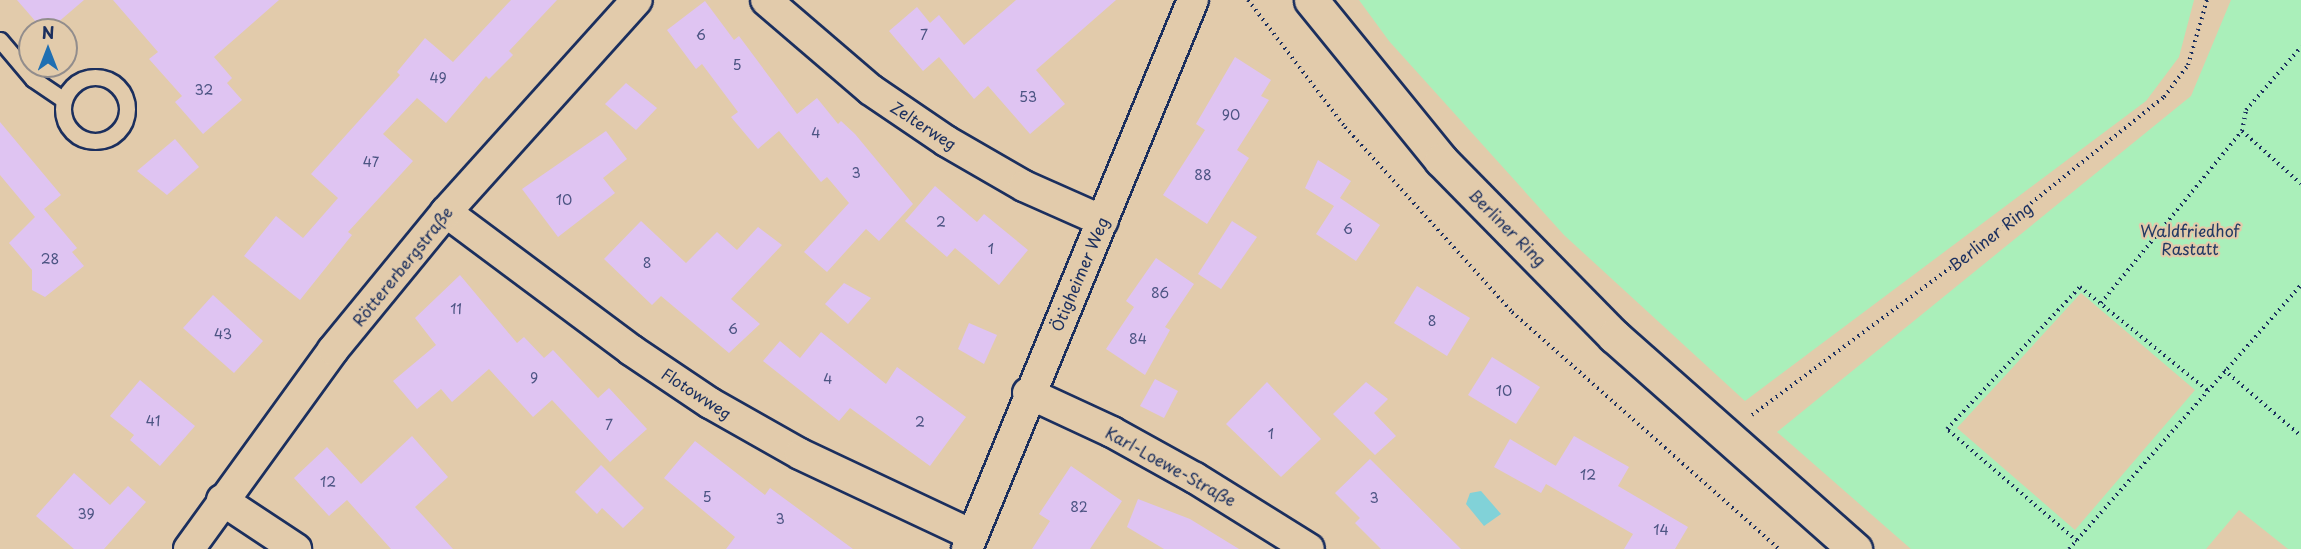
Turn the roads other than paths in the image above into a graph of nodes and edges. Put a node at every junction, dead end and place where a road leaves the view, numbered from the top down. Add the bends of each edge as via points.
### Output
1 (637, 0) edge
2 (766, 0) edge
3 (1193, 0) edge
4 (1311, 0) edge
5 (0, 40) edge
6 (64, 100) junction
7 (446, 212) junction
8 (1102, 221) junction
9 (1028, 393) junction
10 (222, 500) junction
11 (969, 542) edge
12 (189, 549) edge
13 (296, 549) edge
14 (1309, 549) edge
15 (1856, 549) edge

1 - 7 street, Röttererbergstraße
2 - 8 street, Zelterweg via 871,90 946,141 1024,186
3 - 8 street, Ötigheimer Weg
4 - 15 street, Berliner Ring via 1442,160 1614,336
5 - 6 lane via 33,79
6 - 6 lane via 68,126 89,141 114,134 125,118 122,92 106,79 81,80
7 - 10 street, Röttererbergstraße via 333,350
7 - 11 street, Flotowweg via 631,350 710,403
8 - 9 street, Ötigheimer Weg
9 - 11 street, Ötigheimer Weg
9 - 14 street, Karl-Loewe-Straße via 1112,432 1196,478
10 - 12 street, Röttererbergstraße
10 - 13 street

